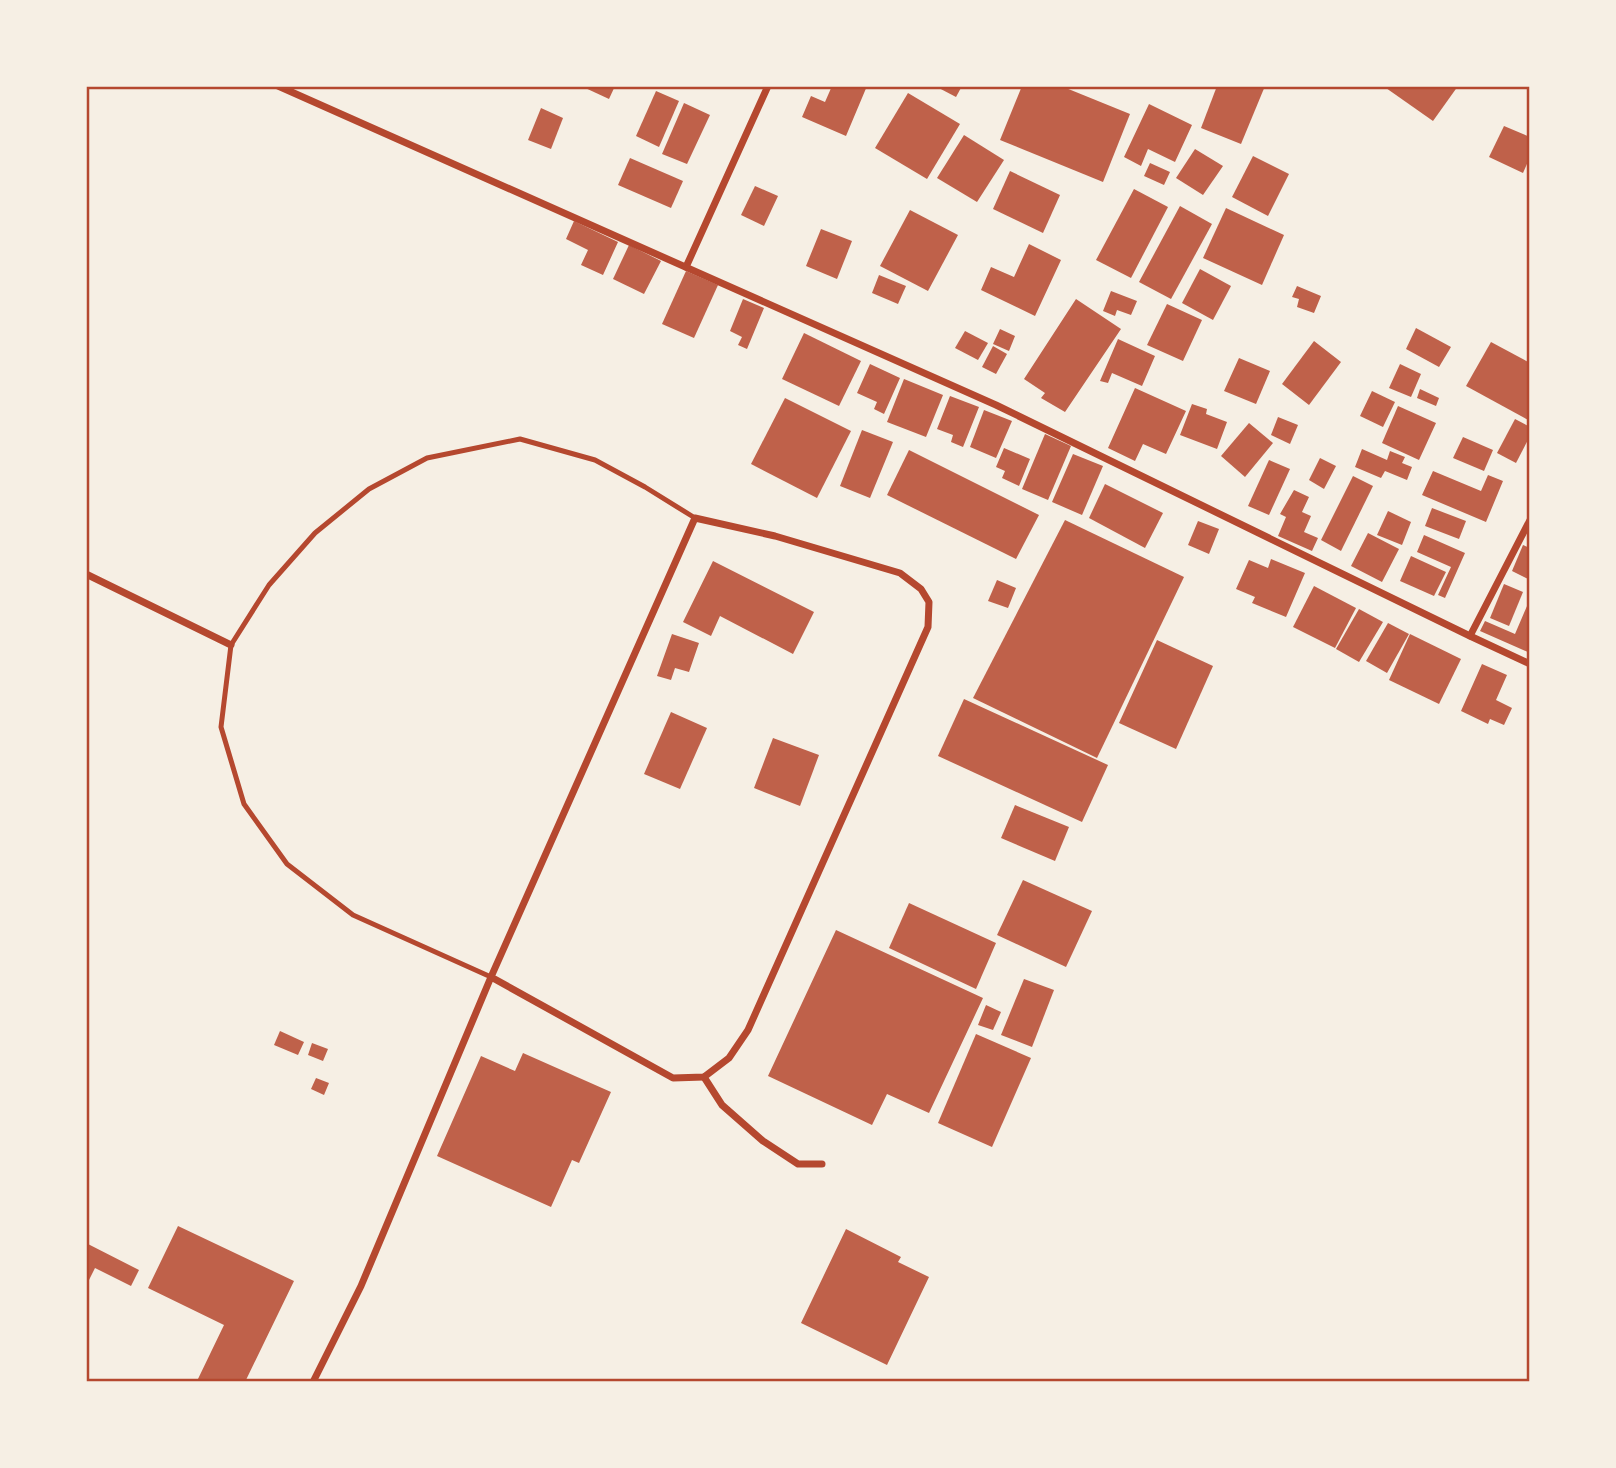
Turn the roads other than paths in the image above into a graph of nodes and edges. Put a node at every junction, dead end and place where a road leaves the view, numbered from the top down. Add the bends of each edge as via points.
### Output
1 (278, 86) edge
2 (768, 86) edge
3 (686, 267) junction
4 (695, 518) junction
5 (1530, 520) edge
6 (86, 574) edge
7 (1470, 636) junction
8 (231, 645) junction
9 (1530, 664) edge
10 (491, 977) junction
11 (704, 1077) junction
12 (822, 1164) dead end
13 (313, 1382) edge

1 - 3 street
2 - 3 street
3 - 7 street via 996,405
4 - 8 lane via 595,460 520,439 427,457 369,489 315,533 270,585
4 - 10 street
4 - 11 street via 900,573 921,589 929,602 928,627 748,1030 729,1058
5 - 7 street
6 - 8 street
7 - 9 street
8 - 10 lane via 220,727 244,804 287,864 353,915
10 - 11 street via 673,1078
10 - 13 street via 361,1286
11 - 12 street via 722,1105 763,1140 798,1164

